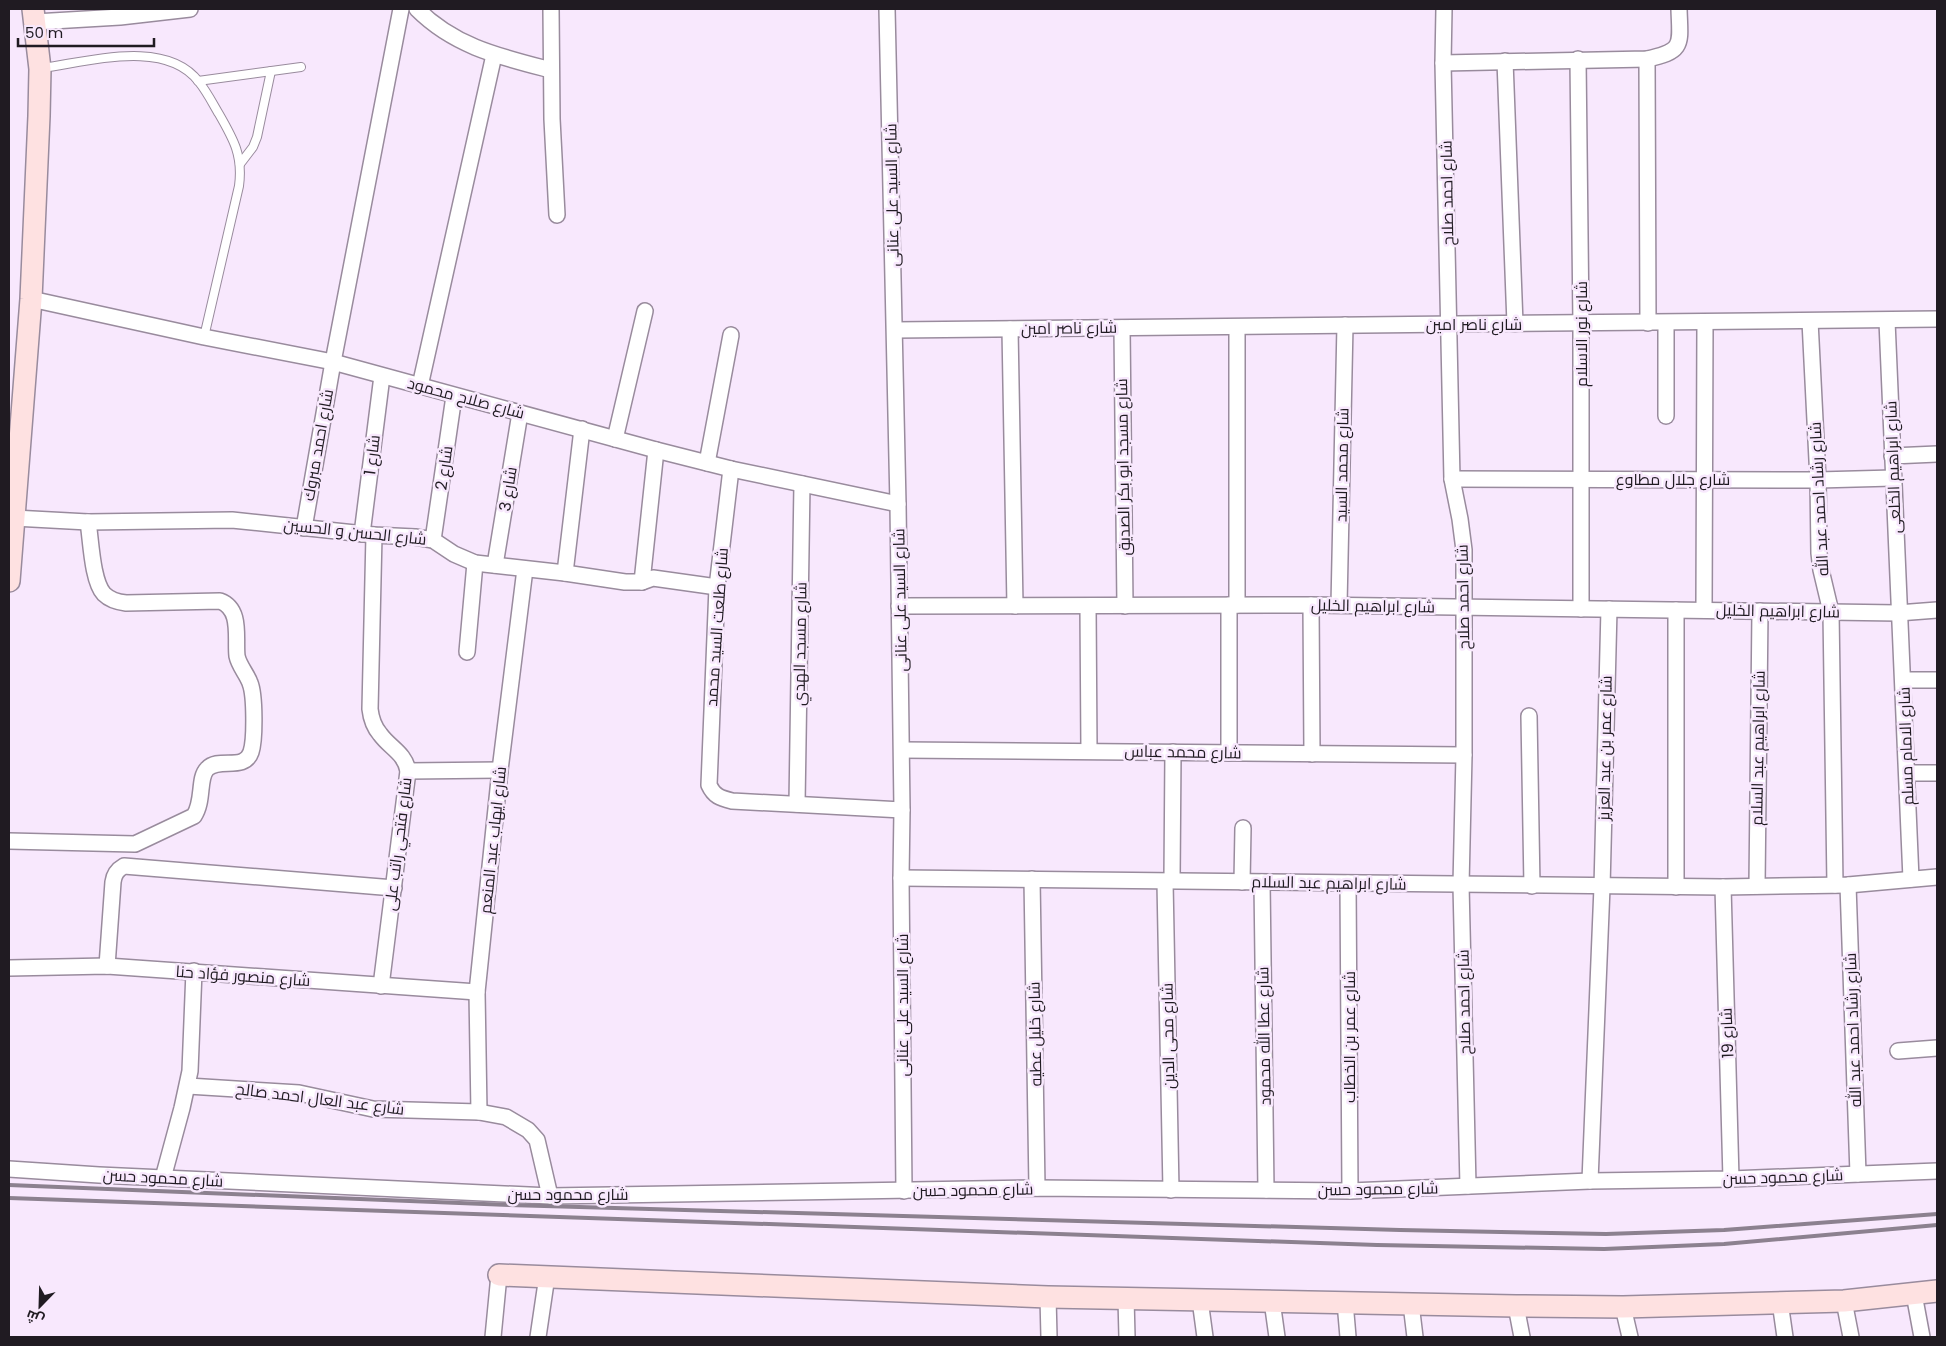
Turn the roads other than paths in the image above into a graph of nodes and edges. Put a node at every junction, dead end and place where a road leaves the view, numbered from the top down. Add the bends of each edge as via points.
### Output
1 (190, 9) edge
2 (401, 9) edge
3 (418, 9) edge
4 (551, 9) edge
5 (887, 9) edge
6 (1444, 9) edge
7 (1679, 9) edge
8 (34, 15) edge
9 (494, 56) junction
10 (1578, 59) junction
11 (1646, 59) junction
12 (1505, 61) junction
13 (1443, 63) junction
14 (301, 67) dead end
15 (40, 69) junction
16 (551, 70) junction
17 (271, 71) junction
18 (198, 80) junction
19 (240, 164) junction
20 (557, 215) dead end
21 (31, 299) junction
22 (645, 311) dead end
23 (1937, 319) edge
24 (1810, 321) junction
25 (1887, 321) junction
26 (1706, 322) junction
27 (1648, 323) junction
28 (1666, 323) junction
29 (1450, 324) junction
30 (1515, 324) junction
31 (1581, 324) junction
32 (1345, 325) junction
33 (1237, 327) junction
34 (1122, 328) junction
35 (1010, 329) junction
36 (895, 330) junction
37 (730, 335) dead end
38 (204, 337) junction
39 (333, 362) junction
40 (382, 376) junction
41 (420, 386) junction
42 (454, 396) junction
43 (520, 413) junction
44 (1666, 416) dead end
45 (582, 429) junction
46 (615, 439) junction
47 (656, 450) junction
48 (1937, 454) edge
49 (1892, 456) junction
50 (707, 463) junction
51 (731, 469) junction
52 (1452, 478) junction
53 (1893, 478) junction
54 (1581, 479) junction
55 (1705, 479) junction
56 (1818, 480) junction
57 (802, 484) junction
58 (898, 504) junction
59 (14, 518) junction
60 (88, 522) junction
61 (304, 528) junction
62 (368, 534) junction
63 (433, 540) junction
64 (475, 563) junction
65 (495, 566) junction
66 (525, 569) junction
67 (564, 573) junction
68 (9, 581) edge
69 (642, 582) junction
70 (717, 587) junction
71 (1233, 605) junction
72 (1311, 605) junction
73 (1339, 605) junction
74 (900, 606) junction
75 (1016, 606) junction
76 (1088, 606) junction
77 (1125, 606) junction
78 (1465, 608) junction
79 (1581, 609) junction
80 (1609, 609) junction
81 (1676, 610) junction
82 (1704, 610) junction
83 (1937, 610) edge
84 (1760, 611) junction
85 (1831, 612) junction
86 (1898, 613) junction
87 (467, 652) dead end
88 (1904, 680) junction
89 (1937, 680) edge
90 (1529, 716) dead end
91 (902, 750) junction
92 (1089, 751) junction
93 (1173, 752) junction
94 (1230, 753) junction
95 (1312, 754) junction
96 (1464, 755) junction
97 (500, 770) junction
98 (408, 771) junction
99 (1907, 773) junction
100 (1937, 773) edge
101 (797, 804) junction
102 (902, 810) junction
103 (1243, 828) dead end
104 (9, 841) edge
105 (1937, 877) edge
106 (901, 878) junction
107 (1032, 879) junction
108 (1911, 880) junction
109 (1168, 881) junction
110 (1242, 882) junction
111 (1262, 882) junction
112 (1348, 883) junction
113 (1461, 885) junction
114 (1841, 885) junction
115 (1532, 886) junction
116 (1757, 886) junction
117 (1602, 887) junction
118 (1676, 887) junction
119 (1723, 887) junction
120 (394, 888) junction
121 (107, 966) junction
122 (9, 968) edge
123 (194, 971) junction
124 (381, 986) junction
125 (477, 992) junction
126 (1937, 1048) edge
127 (1898, 1051) dead end
128 (188, 1086) junction
129 (479, 1112) junction
130 (9, 1169) edge
131 (1937, 1171) edge
132 (1858, 1174) junction
133 (163, 1178) junction
134 (1731, 1179) junction
135 (1590, 1181) junction
136 (1468, 1186) junction
137 (1037, 1188) junction
138 (1171, 1190) junction
139 (1266, 1190) junction
140 (904, 1191) junction
141 (1350, 1191) junction
142 (550, 1196) junction
143 (499, 1274) joint
144 (547, 1276) junction
145 (1937, 1291) edge
146 (1914, 1294) junction
147 (1048, 1296) junction
148 (1126, 1298) junction
149 (1200, 1300) junction
150 (1272, 1301) junction
151 (1844, 1301) junction
152 (1345, 1302) junction
153 (1780, 1302) junction
154 (1411, 1304) junction
155 (1516, 1306) junction
156 (1623, 1307) junction
157 (493, 1337) edge
158 (538, 1337) edge
159 (1048, 1337) edge
160 (1127, 1337) edge
161 (1205, 1337) edge
162 (1277, 1337) edge
163 (1348, 1337) edge
164 (1415, 1337) edge
165 (1522, 1337) edge
166 (1630, 1337) edge
167 (1785, 1337) edge
168 (1851, 1337) edge
169 (1922, 1337) edge

1 - 8 street via 120,17
2 - 39 street, شارع احمد مبروك
3 - 9 street via 445,31
4 - 16 street
5 - 36 street, شارع السيد على عنانى
6 - 13 street, شارع احمد صلاح
7 - 11 street via 1680,37 1676,48 1665,55
8 - 15 street
9 - 16 street
9 - 41 street
10 - 11 street
10 - 12 street
10 - 31 street, شارع نور الاسلام
11 - 27 street
12 - 13 street
12 - 30 street
13 - 29 street, شارع احمد صلاح
14 - 17 lane
15 - 18 lane via 135,55 153,56 185,69
15 - 21 street
16 - 20 street
17 - 18 lane
17 - 19 lane via 257,136
18 - 19 lane via 234,139
19 - 38 lane via 239,186
21 - 38 street, شارع صلاح محمود
21 - 59 street
22 - 46 street
23 - 25 street, شارع ناصر امين
24 - 25 street, شارع ناصر امين
24 - 26 street, شارع ناصر امين
24 - 56 street, شارع رشاد احمد عبد الله
25 - 49 street, شارع ابراهيم الخلعى
26 - 28 street, شارع ناصر امين
26 - 55 street
27 - 28 street, شارع ناصر امين
27 - 31 street, شارع ناصر امين
28 - 44 street
29 - 30 street, شارع ناصر امين
29 - 32 street, شارع ناصر امين
29 - 52 street, شارع احمد صلاح
30 - 31 street, شارع ناصر امين
31 - 54 street, شارع نور الاسلام
32 - 33 street, شارع ناصر امين
32 - 73 street, شارع محمد السيد
33 - 34 street, شارع ناصر امين
33 - 71 street
34 - 35 street, شارع ناصر امين
34 - 77 street, شارع مسجد ابو بكر الصديق
35 - 36 street, شارع ناصر امين
35 - 75 street, شارع ناصر امين
36 - 58 street, شارع السيد على عنانى
37 - 50 street
38 - 39 street, شارع صلاح محمود
39 - 40 street, شارع صلاح محمود
39 - 61 street, شارع احمد مبروك
40 - 41 street, شارع صلاح محمود
40 - 62 street, شارع 1
41 - 42 street, شارع صلاح محمود
42 - 43 street, شارع صلاح محمود
42 - 63 street, شارع 2
43 - 45 street, شارع صلاح محمود
43 - 65 street, شارع 3
45 - 46 street, شارع صلاح محمود
45 - 67 street
46 - 47 street, شارع صلاح محمود
47 - 50 street, شارع صلاح محمود
47 - 69 street
48 - 49 street
49 - 53 street, شارع ابراهيم الخلعى
50 - 51 street, شارع صلاح محمود
51 - 57 street, شارع صلاح محمود
51 - 70 street, شارع طلعت السيد محمد
52 - 54 street, شارع جلال مطاوع
52 - 78 street, شارع احمد صلاح via 1464,550
53 - 56 street, شارع جلال مطاوع
53 - 86 street, شارع ابراهيم الخلعى
54 - 55 street, شارع جلال مطاوع
54 - 79 street, شارع نور الاسلام
55 - 56 street, شارع جلال مطاوع
55 - 82 street
56 - 85 street, شارع رشاد احمد عبد الله via 1821,570
57 - 58 street, شارع صلاح محمود
57 - 101 street, شارع مسجد الهدي
58 - 74 street, شارع السيد على عنانى
59 - 60 street, شارع الحسن و الحسين
59 - 68 street
60 - 61 street, شارع الحسن و الحسين via 232,520
60 - 104 street via 98,582 111,599 126,603 220,601 230,607 235,617 237,656 250,681 253,696 251,752 244,761 217,764 207,769 199,808 194,816 135,844
61 - 62 street, شارع الحسن و الحسين
62 - 63 street, شارع الحسن و الحسين
62 - 98 street, شارع فتحي راتب على via 370,709 378,733 405,760
63 - 64 street, شارع الحسن و الحسين
64 - 65 street, شارع الحسن و الحسين
64 - 87 street
65 - 66 street, شارع الحسن و الحسين
66 - 67 street, شارع الحسن و الحسين
66 - 97 street, شارع ايهاب عبد المنعم
67 - 69 street, شارع الحسن و الحسين
69 - 70 street, شارع الحسن و الحسين via 653,578
70 - 101 street, شارع طلعت السيد محمد via 709,785 713,793 722,799
71 - 72 street, شارع ابراهيم الخليل
71 - 77 street, شارع ابراهيم الخليل
71 - 94 street
72 - 73 street, شارع ابراهيم الخليل
72 - 95 street
73 - 78 street, شارع ابراهيم الخليل
74 - 75 street, شارع ابراهيم الخليل
74 - 91 street, شارع السيد على عنانى
75 - 76 street, شارع ابراهيم الخليل
76 - 77 street, شارع ابراهيم الخليل
76 - 92 street
78 - 79 street, شارع ابراهيم الخليل
78 - 96 street, شارع احمد صلاح
79 - 80 street, شارع ابراهيم الخليل
80 - 81 street, شارع ابراهيم الخليل
80 - 117 street, شارع عمر بن عبد العزيز
81 - 82 street, شارع ابراهيم الخليل
81 - 118 street
82 - 84 street, شارع ابراهيم الخليل
83 - 86 street, شارع ابراهيم الخليل
84 - 85 street, شارع ابراهيم الخليل
84 - 116 street, شارع ابراهيم عبد السلام
85 - 86 street, شارع ابراهيم الخليل
85 - 114 street, شارع رشاد احمد عبد الله
86 - 88 street, شارع الامام مسلم
88 - 89 street
88 - 99 street, شارع الامام مسلم
90 - 115 street
91 - 92 street, شارع محمد عباس
91 - 102 street, شارع السيد على عنانى
92 - 93 street, شارع محمد عباس
93 - 94 street, شارع محمد عباس
93 - 109 street, شارع محى الدين
94 - 95 street, شارع محمد عباس
95 - 96 street, شارع محمد عباس
96 - 113 street, شارع احمد صلاح
97 - 98 street
97 - 125 street, شارع ايهاب عبد المنعم
98 - 120 street, شارع فتحي راتب على
99 - 100 street
99 - 108 street, شارع الامام مسلم
101 - 102 street
102 - 106 street, شارع السيد على عنانى
103 - 110 street
105 - 108 street, شارع ابراهيم عبد السلام
106 - 107 street, شارع ابراهيم عبد السلام
106 - 140 street, شارع السيد على عنانى
107 - 109 street, شارع ابراهيم عبد السلام
107 - 137 street, شارع خليل عطيه
108 - 114 street, شارع ابراهيم عبد السلام
109 - 110 street, شارع ابراهيم عبد السلام
109 - 138 street, شارع محى الدين
110 - 111 street, شارع ابراهيم عبد السلام
111 - 112 street, شارع ابراهيم عبد السلام
111 - 139 street, شارع عطا الله محمود
112 - 113 street, شارع ابراهيم عبد السلام
112 - 141 street, شارع عمر بن الخطاب
113 - 115 street, شارع ابراهيم عبد السلام
113 - 136 street, شارع احمد صلاح
114 - 116 street, شارع ابراهيم عبد السلام
114 - 132 street, شارع رشاد احمد عبد الله
115 - 117 street, شارع ابراهيم عبد السلام
116 - 119 street, شارع ابراهيم عبد السلام
117 - 118 street, شارع ابراهيم عبد السلام
117 - 135 street, شارع عمر بن عبد العزيز
118 - 119 street, شارع ابراهيم عبد السلام
119 - 134 street, شارع 19
120 - 121 street via 124,866 114,875
120 - 124 street, شارع فتحي راتب على
121 - 122 street, شارع منصور فؤاد حنا
121 - 123 street, شارع منصور فؤاد حنا
123 - 124 street, شارع منصور فؤاد حنا
123 - 128 street
124 - 125 street, شارع منصور فؤاد حنا
125 - 129 street, شارع ايهاب عبد المنعم
126 - 127 street
128 - 129 street, شارع عبد العال احمد صالح via 299,1094 373,1109
128 - 133 street
129 - 142 street, شارع عبد العال احمد صالح via 506,1117 528,1130 536,1140
130 - 133 street, شارع محمود حسن
131 - 132 street, شارع محمود حسن
132 - 134 street, شارع محمود حسن
133 - 142 street, شارع محمود حسن
134 - 135 street, شارع محمود حسن
135 - 136 street, شارع محمود حسن
136 - 141 street, شارع محمود حسن
137 - 138 street, شارع محمود حسن
137 - 140 street, شارع محمود حسن
138 - 139 street, شارع محمود حسن
139 - 141 street, شارع محمود حسن
140 - 142 street, شارع محمود حسن
143 - 144 street
143 - 157 street
144 - 147 street
144 - 158 street
145 - 146 street
146 - 151 street
146 - 169 street
147 - 148 street
147 - 159 street
148 - 149 street
148 - 160 street
149 - 150 street
149 - 161 street
150 - 152 street
150 - 162 street
151 - 153 street
151 - 168 street
152 - 154 street
152 - 163 street
153 - 156 street
153 - 167 street
154 - 155 street
154 - 164 street
155 - 156 street
155 - 165 street
156 - 166 street

